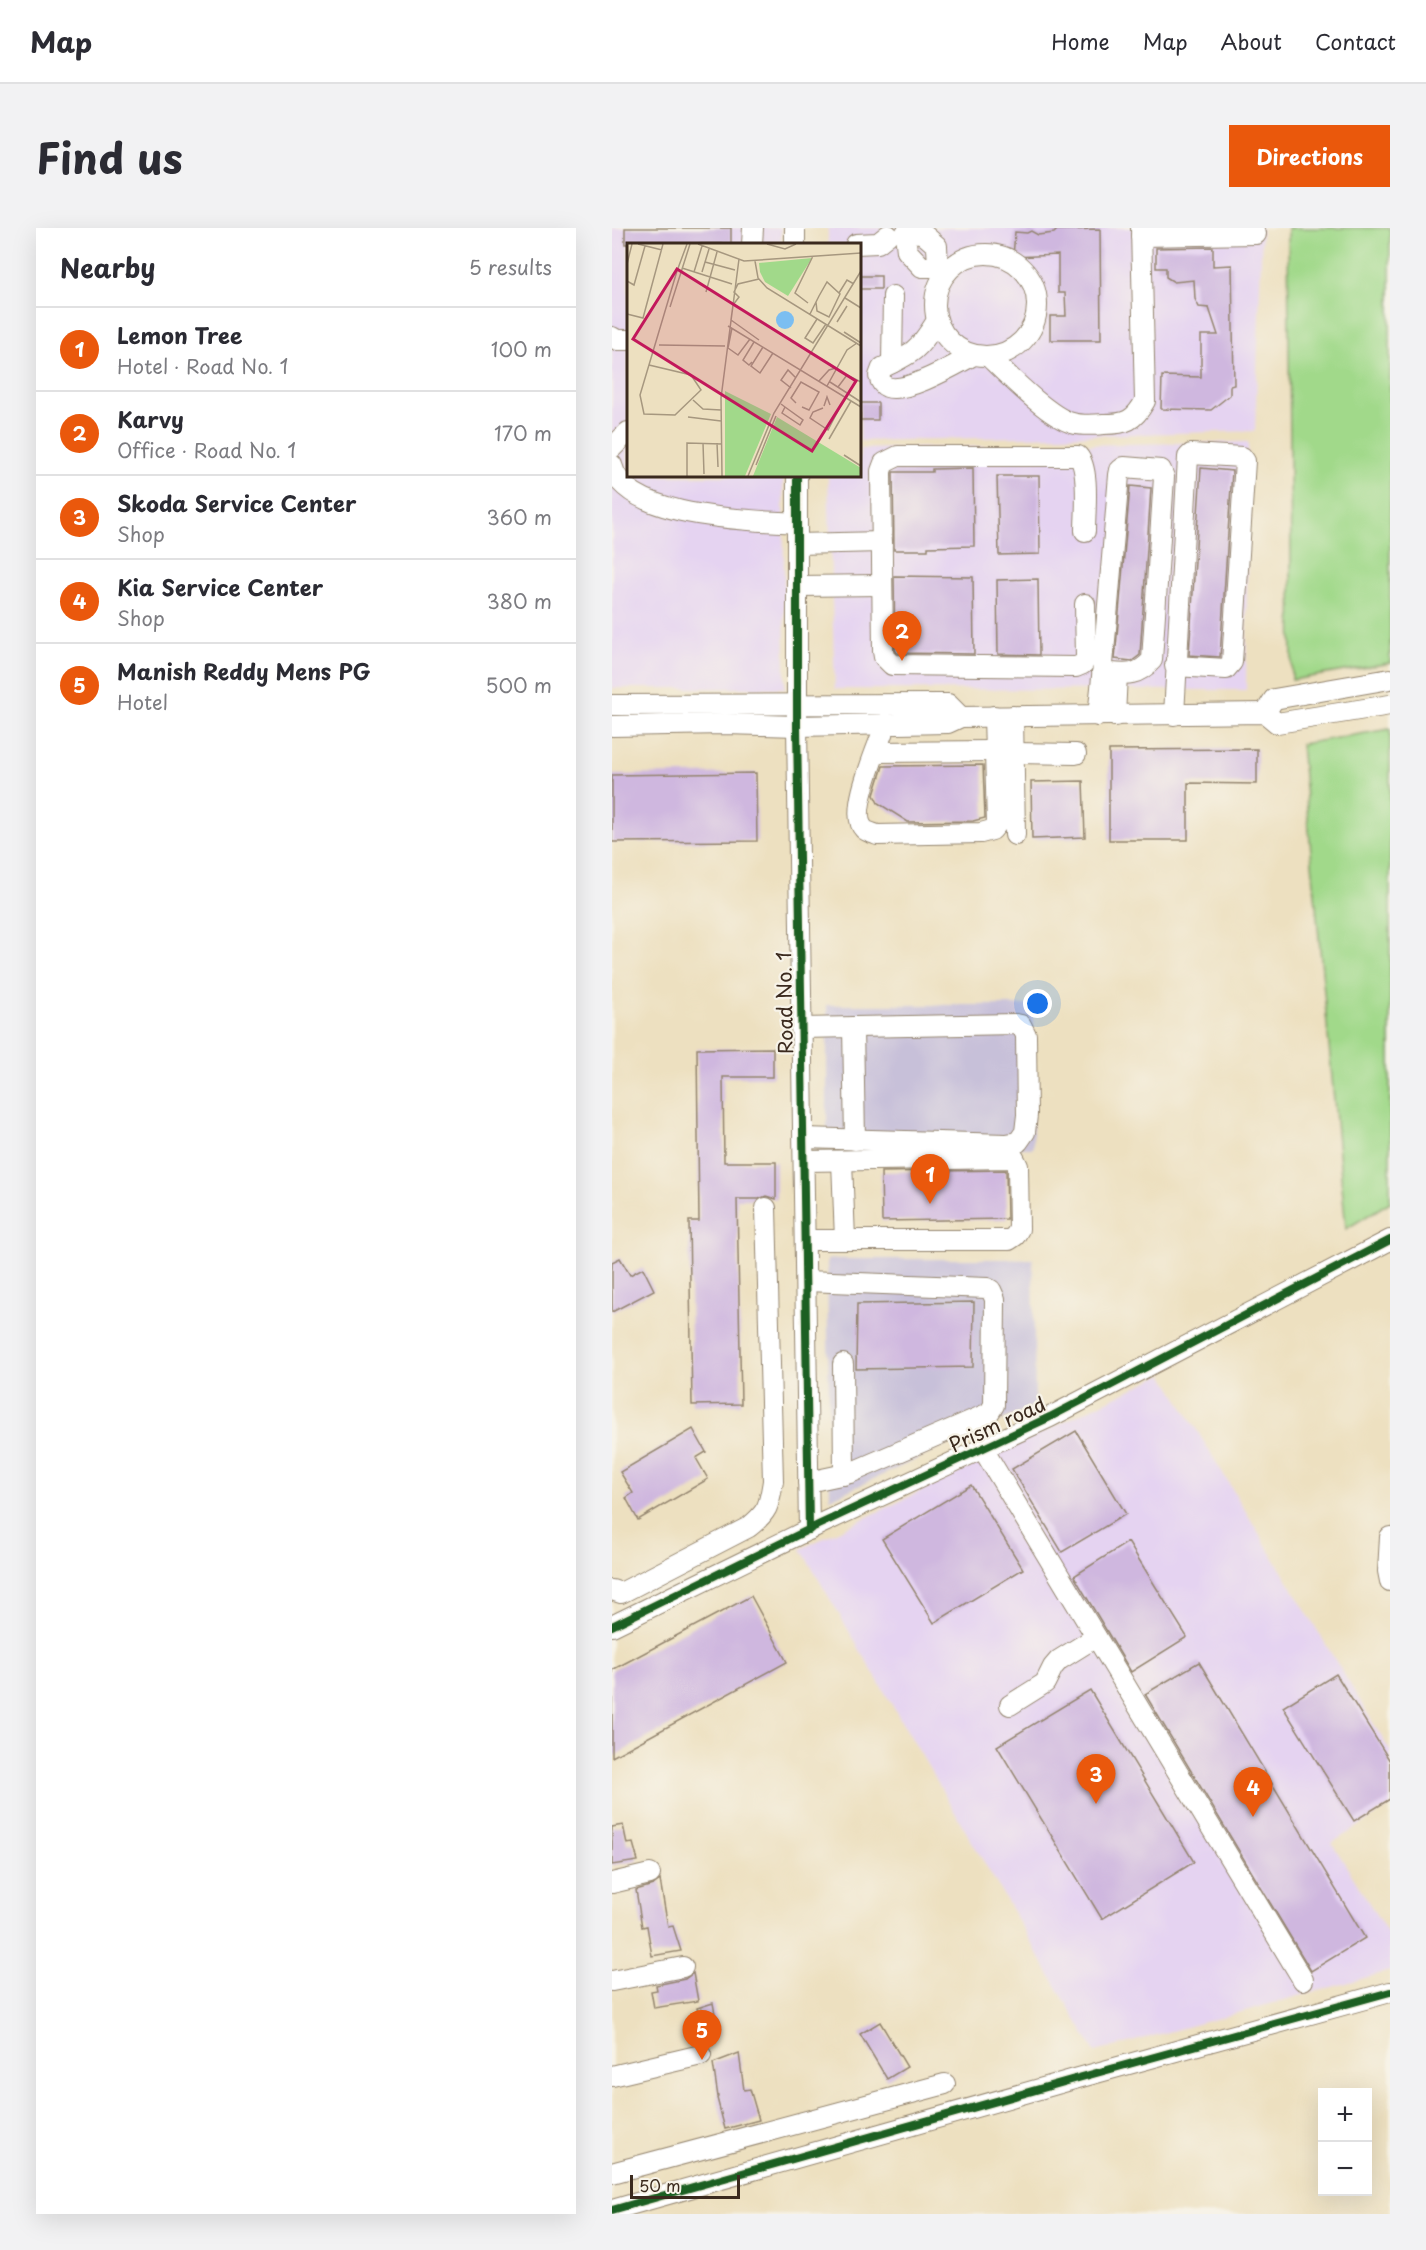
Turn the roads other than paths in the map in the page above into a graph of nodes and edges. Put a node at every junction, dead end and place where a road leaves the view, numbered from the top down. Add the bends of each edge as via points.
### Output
1 (753, 228) edge
2 (904, 231) edge
3 (1141, 232) edge
4 (1256, 234) dead end
5 (752, 243) edge
6 (861, 244) edge
7 (941, 270) junction
8 (893, 296) dead end
9 (936, 322) junction
10 (612, 337) edge
11 (627, 340) edge
12 (921, 345) junction
13 (980, 357) junction
14 (892, 363) junction
15 (947, 369) junction
16 (627, 433) edge
17 (612, 448) edge
18 (612, 465) edge
19 (797, 477) edge
20 (796, 523) junction
21 (1085, 531) dead end
22 (882, 542) junction
23 (797, 544) junction
24 (882, 585) junction
25 (798, 586) junction
26 (1085, 604) dead end
27 (1176, 666) junction
28 (1109, 673) junction
29 (1390, 679) edge
30 (797, 703) junction
31 (612, 705) edge
32 (1390, 705) edge
33 (1265, 713) junction
34 (1174, 715) junction
35 (1003, 716) junction
36 (1107, 716) junction
37 (961, 717) junction
38 (886, 723) junction
39 (612, 726) edge
40 (797, 726) junction
41 (876, 752) junction
42 (1004, 752) junction
43 (1076, 754) dead end
44 (1016, 835) dead end
45 (853, 1027) junction
46 (801, 1028) junction
47 (804, 1138) junction
48 (855, 1140) junction
49 (804, 1161) junction
50 (842, 1161) junction
51 (766, 1208) dead end
52 (806, 1240) junction
53 (845, 1240) junction
54 (1390, 1240) edge
55 (806, 1281) junction
56 (843, 1364) dead end
57 (983, 1449) junction
58 (844, 1475) junction
59 (808, 1482) junction
60 (809, 1530) junction
61 (1390, 1537) edge
62 (1390, 1581) edge
63 (612, 1590) edge
64 (612, 1626) edge
65 (1096, 1637) junction
66 (1010, 1705) dead end
67 (650, 1874) dead end
68 (612, 1883) edge
69 (683, 1967) dead end
70 (1303, 1980) dead end
71 (612, 1981) edge
72 (1390, 1992) edge
73 (700, 2055) dead end
74 (612, 2076) edge
75 (945, 2084) dead end
76 (612, 2173) edge
77 (612, 2210) edge

1 - 5 street
2 - 6 street via 878,243
2 - 7 street via 937,246
3 - 4 street
3 - 13 street via 1145,401 1139,413 1122,424 1070,423
7 - 9 street via 934,305
7 - 13 street via 973,255 990,254 1021,267 1031,281 1037,297 1037,315 1031,331 1006,354
8 - 14 street
9 - 12 street
9 - 13 street via 944,337 957,348
10 - 11 street
12 - 14 street
12 - 15 street
13 - 15 street
14 - 15 street via 882,368 879,376 886,387 902,387
16 - 17 street
18 - 20 street via 620,482 676,511
19 - 20 street, Road No. 1
20 - 23 street, Road No. 1
21 - 22 street via 1085,472 1078,456 898,456 884,464 881,471
22 - 23 street
22 - 24 street
23 - 25 street, Road No. 1
24 - 25 street
24 - 26 street via 883,651 892,665 1076,667 1086,658
25 - 30 street, Road No. 1
27 - 27 street via 1188,457 1242,457 1245,461 1232,662 1226,669
27 - 34 street
28 - 28 street via 1120,470 1157,470 1164,477 1152,660 1136,673
28 - 36 street
29 - 33 street via 1274,699
30 - 31 street
30 - 37 street via 948,704
30 - 40 street, Road No. 1
32 - 33 street via 1277,723
33 - 34 street
34 - 36 street
35 - 36 street
35 - 37 street
35 - 42 street
37 - 38 street via 948,723
38 - 40 street
38 - 41 street
39 - 40 street
40 - 46 street, Road No. 1
41 - 42 street
41 - 42 street via 862,788 860,822 864,830 877,835 992,830 997,824
42 - 43 street
42 - 44 street
45 - 46 street
45 - 48 street
45 - 48 street via 1016,1024 1021,1025 1026,1035 1027,1115 1025,1132 1017,1142
46 - 47 street, Road No. 1
47 - 48 street
47 - 49 street, Road No. 1
49 - 50 street
49 - 52 street, Road No. 1
50 - 53 street
50 - 53 street via 1014,1158 1018,1166 1019,1229 1009,1240
51 - 63 street via 773,1480 769,1507 749,1527 621,1593
52 - 53 street
52 - 55 street, Road No. 1
54 - 57 street, Prism road
55 - 58 street via 987,1288 994,1296 994,1405 989,1413
55 - 59 street, Road No. 1
56 - 58 street
57 - 60 street, Prism road
57 - 65 street
58 - 59 street
59 - 60 street, Road No. 1
60 - 64 street, Prism road
61 - 62 street
65 - 66 street via 1059,1660 1045,1683
65 - 70 street
67 - 68 street
69 - 71 street
72 - 77 street
73 - 74 street
75 - 76 street

